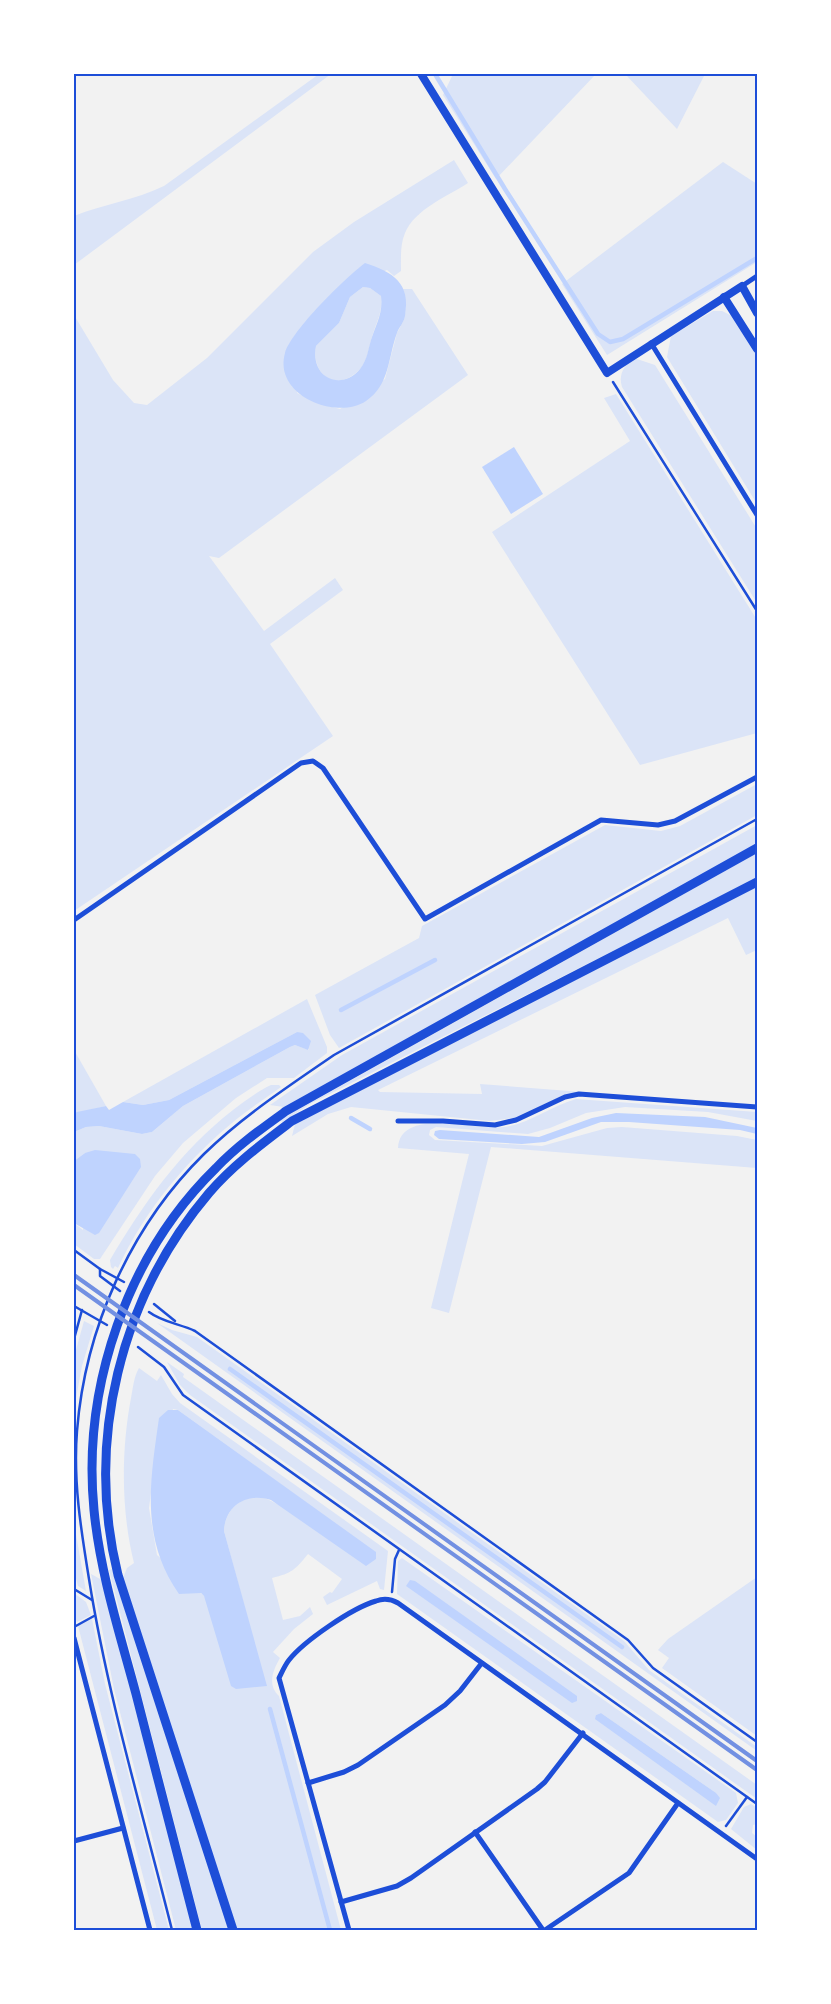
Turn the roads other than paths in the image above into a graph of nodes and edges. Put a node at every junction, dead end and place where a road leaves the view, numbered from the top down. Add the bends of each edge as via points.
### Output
1 (421, 74) edge
2 (757, 276) edge
3 (742, 286) junction
4 (724, 297) junction
5 (757, 313) edge
6 (651, 343) junction
7 (757, 348) edge
8 (757, 515) edge
9 (757, 777) edge
10 (757, 848) edge
11 (757, 882) edge
12 (74, 920) edge
13 (757, 1107) edge
14 (398, 1121) dead end
15 (74, 1638) edge
16 (481, 1664) junction
17 (583, 1733) junction
18 (308, 1782) junction
19 (678, 1804) junction
20 (123, 1828) junction
21 (475, 1832) junction
22 (74, 1841) edge
23 (757, 1859) edge
24 (341, 1902) junction
25 (150, 1930) edge
26 (197, 1930) edge
27 (233, 1930) edge
28 (349, 1930) edge
29 (544, 1930) edge

1 - 6 street via 607,373
2 - 3 street
3 - 4 street
3 - 5 street
4 - 6 street
4 - 7 street
6 - 8 street
9 - 12 street via 675,821 658,825 601,820 425,919 324,768 313,761 301,763
10 - 26 main road via 286,1111 214,1169 178,1213 148,1258 124,1308 105,1364 94,1433 93,1501 103,1569
11 - 27 main road via 292,1121 246,1157 210,1192 183,1227 147,1286 123,1351 109,1412 105,1462 108,1526 118,1575
13 - 14 street via 579,1094 516,1120 495,1124
15 - 20 street
16 - 17 street
16 - 18 street via 445,1704 358,1765
16 - 18 street via 391,1599 376,1601 340,1620 289,1660 279,1678
17 - 19 street
17 - 21 street via 545,1782
18 - 24 street
19 - 23 street
19 - 29 street via 629,1873
20 - 22 street
20 - 25 street
21 - 24 street via 397,1886
21 - 29 street
24 - 28 street

